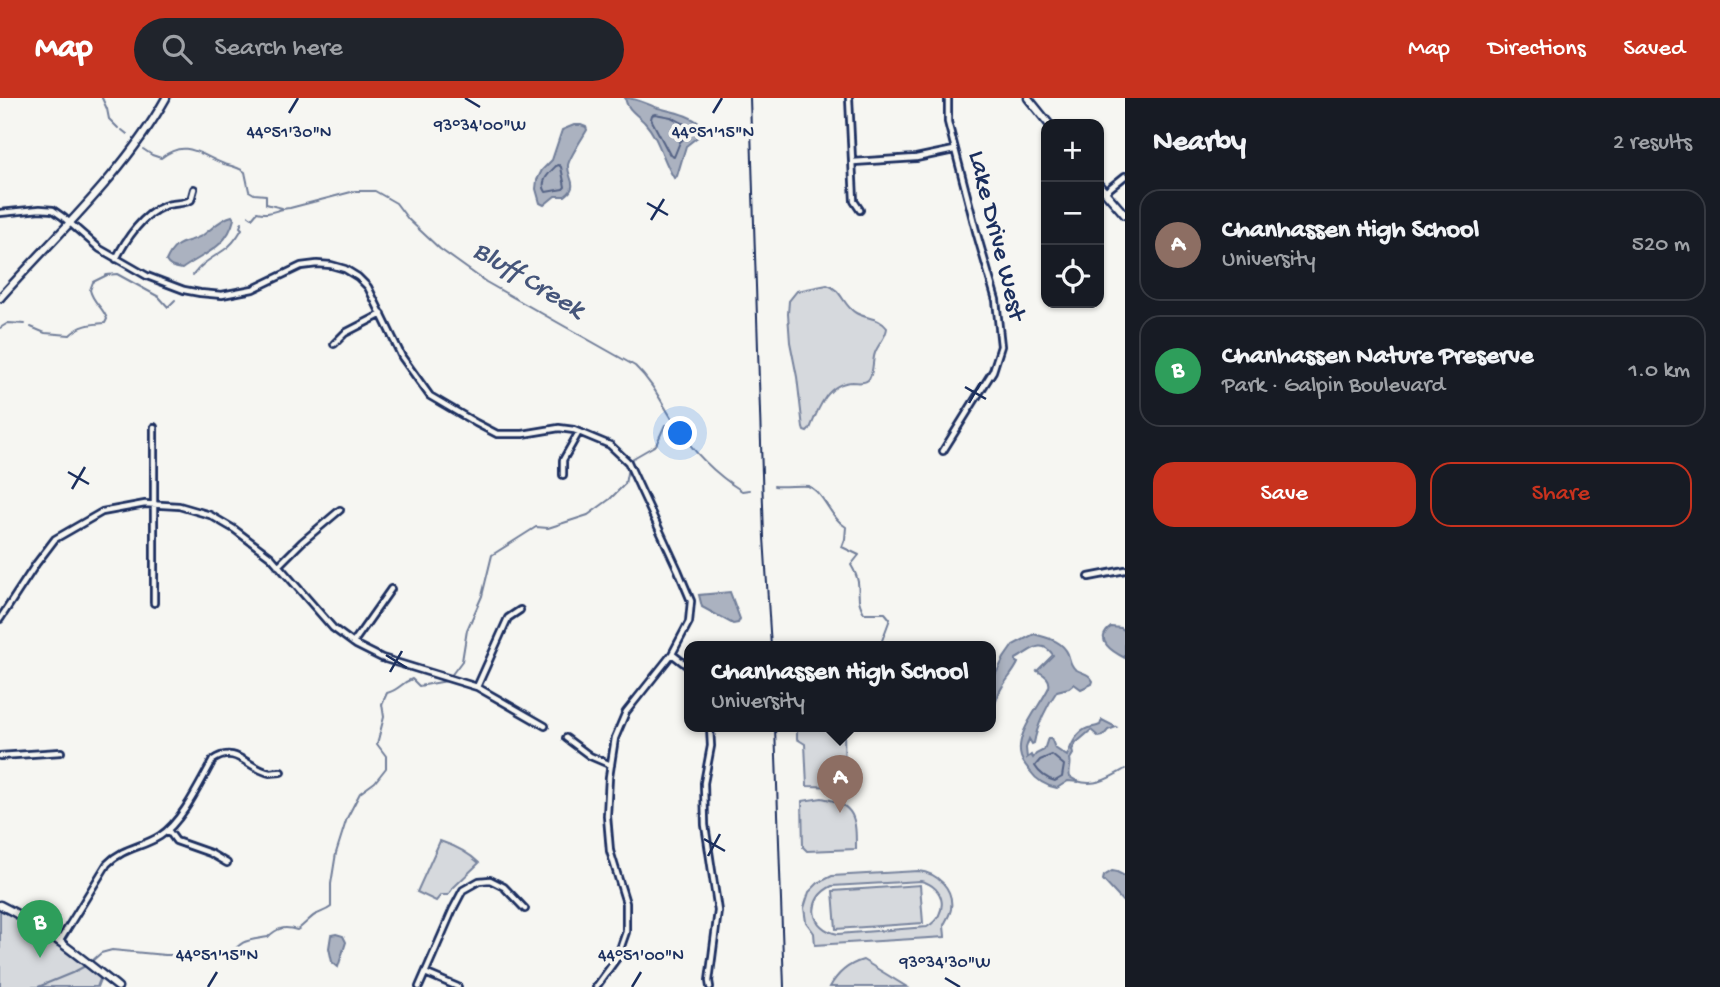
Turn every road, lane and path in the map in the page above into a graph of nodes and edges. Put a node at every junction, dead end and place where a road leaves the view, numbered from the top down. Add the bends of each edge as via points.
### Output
1 (166, 98) edge
2 (849, 98) edge
3 (948, 98) edge
4 (1028, 98) edge
5 (1045, 119) edge
6 (954, 150) junction
7 (853, 162) junction
8 (1125, 176) edge
9 (194, 189) dead end
10 (1105, 192) joint
11 (860, 210) dead end
12 (0, 213) edge
13 (1125, 215) edge
14 (69, 222) junction
15 (117, 259) junction
16 (0, 298) edge
17 (382, 314) junction
18 (334, 344) dead end
19 (154, 427) dead end
20 (579, 432) junction
21 (943, 451) dead end
22 (563, 475) dead end
23 (153, 505) junction
24 (340, 510) dead end
25 (278, 566) junction
26 (1125, 570) edge
27 (1089, 577) dead end
28 (391, 589) dead end
29 (154, 603) dead end
30 (520, 610) dead end
31 (0, 619) edge
32 (353, 643) junction
33 (672, 654) junction
34 (684, 663) edge
35 (477, 687) junction
36 (545, 726) dead end
37 (710, 732) edge
38 (566, 738) dead end
39 (61, 752) dead end
40 (0, 756) edge
41 (611, 765) junction
42 (281, 772) dead end
43 (168, 830) junction
44 (227, 863) dead end
45 (0, 905) edge
46 (525, 909) dead end
47 (59, 942) junction
48 (425, 973) junction
49 (118, 987) edge
50 (419, 987) edge
51 (458, 987) edge
52 (596, 987) edge
53 (710, 987) edge

1 - 14 street via 137,145
2 - 7 street
3 - 6 street, Lake Drive West
4 - 5 street
6 - 7 street
6 - 21 street, Lake Drive West via 996,300 1001,346 993,371
7 - 11 street via 854,201
8 - 10 street
9 - 15 street via 191,200 159,208 133,232
10 - 13 street
12 - 14 street via 49,209
14 - 15 street
14 - 16 street
15 - 17 street via 184,290 222,295 253,289 301,266 331,265 358,277
17 - 18 street
17 - 20 street via 402,357 430,396 497,434 559,428
19 - 23 street
20 - 22 street via 563,460
20 - 33 street via 611,445 628,462 691,601 689,622
23 - 25 street via 179,506 210,515
23 - 29 street
23 - 31 street via 102,512 55,540
24 - 25 street
25 - 32 street via 333,628
26 - 27 street
28 - 32 street
30 - 35 street via 508,618
32 - 35 street
33 - 34 street
33 - 41 street via 626,712 615,738
35 - 36 street
37 - 53 street via 705,825 718,911
38 - 41 street
39 - 40 street
41 - 52 street via 610,851 626,903 626,932 617,958
42 - 43 street via 269,773 232,754 221,754
43 - 44 street via 176,841
43 - 47 street via 117,854 107,864
45 - 47 street
46 - 48 street via 504,887 490,880 463,890
47 - 49 street
48 - 50 street
48 - 51 street

